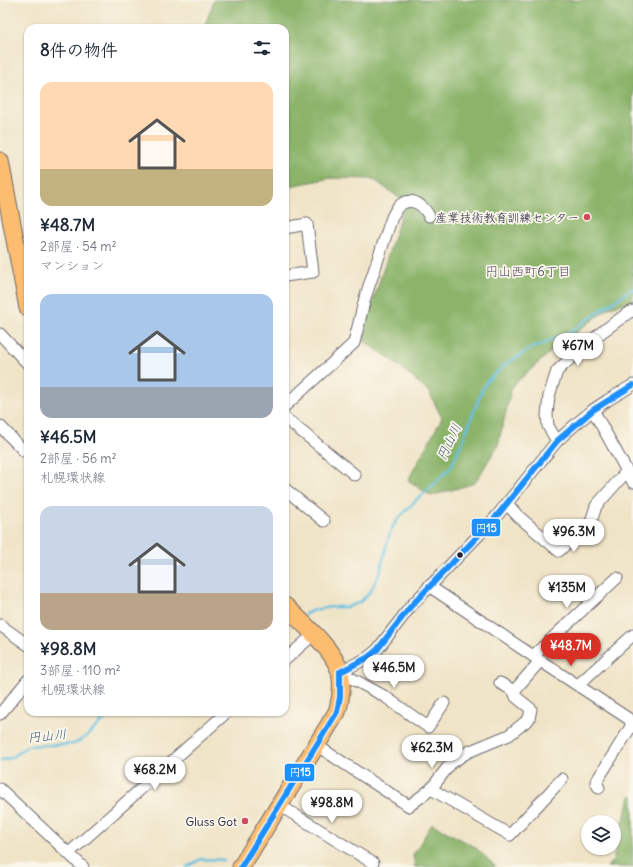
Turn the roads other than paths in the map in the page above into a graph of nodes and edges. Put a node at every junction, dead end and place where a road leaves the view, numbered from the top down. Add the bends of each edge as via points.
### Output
1 (0, 161) edge
2 (2, 184) edge
3 (429, 216) dead end
4 (289, 227) edge
5 (22, 251) edge
6 (24, 270) edge
7 (289, 275) edge
8 (633, 311) edge
9 (0, 334) edge
10 (24, 360) edge
11 (633, 385) edge
12 (289, 402) edge
13 (593, 410) junction
14 (289, 421) edge
15 (0, 426) edge
16 (557, 441) junction
17 (24, 451) edge
18 (627, 471) junction
19 (355, 475) dead end
20 (633, 482) edge
21 (289, 492) edge
22 (507, 504) junction
23 (324, 521) dead end
24 (616, 578) dead end
25 (429, 586) junction
26 (289, 610) edge
27 (0, 625) edge
28 (314, 634) junction
29 (633, 635) edge
30 (24, 642) edge
31 (289, 656) edge
32 (537, 658) junction
33 (340, 672) junction
34 (500, 683) dead end
35 (24, 685) edge
36 (578, 686) junction
37 (514, 691) junction
38 (444, 703) dead end
39 (0, 714) edge
40 (223, 716) edge
41 (316, 745) junction
42 (562, 779) dead end
43 (599, 788) dead end
44 (0, 789) edge
45 (431, 789) junction
46 (279, 805) junction
47 (69, 853) junction
48 (373, 863) dead end
49 (84, 867) edge
50 (241, 867) edge

1 - 2 main road
2 - 5 main road
3 - 12 street via 420,204 413,201 397,208 365,298 354,343
4 - 7 street via 306,224 313,272
5 - 6 main road
8 - 16 street via 602,332 556,371 547,415 548,426
9 - 10 street
11 - 13 street
13 - 16 street
13 - 18 street
14 - 19 street
15 - 17 street
16 - 22 street
18 - 20 street
18 - 22 street via 596,506 590,522 559,551
21 - 23 street
22 - 25 street
24 - 32 street
25 - 32 street
25 - 33 street via 410,606 377,650
26 - 28 main road
27 - 30 street
28 - 31 street
28 - 33 main road via 333,657
29 - 36 street
32 - 36 street
32 - 37 street
33 - 38 street via 384,696 428,727
33 - 41 main road via 341,694 337,712
34 - 37 street
35 - 39 street
36 - 43 street via 629,719 632,725 596,782
37 - 45 street via 516,697 531,709 529,719 509,735 468,752 452,763
40 - 47 street
41 - 45 street via 409,806
41 - 46 main road
42 - 45 street via 510,835
44 - 47 street
46 - 48 street
46 - 50 main road
47 - 49 street

